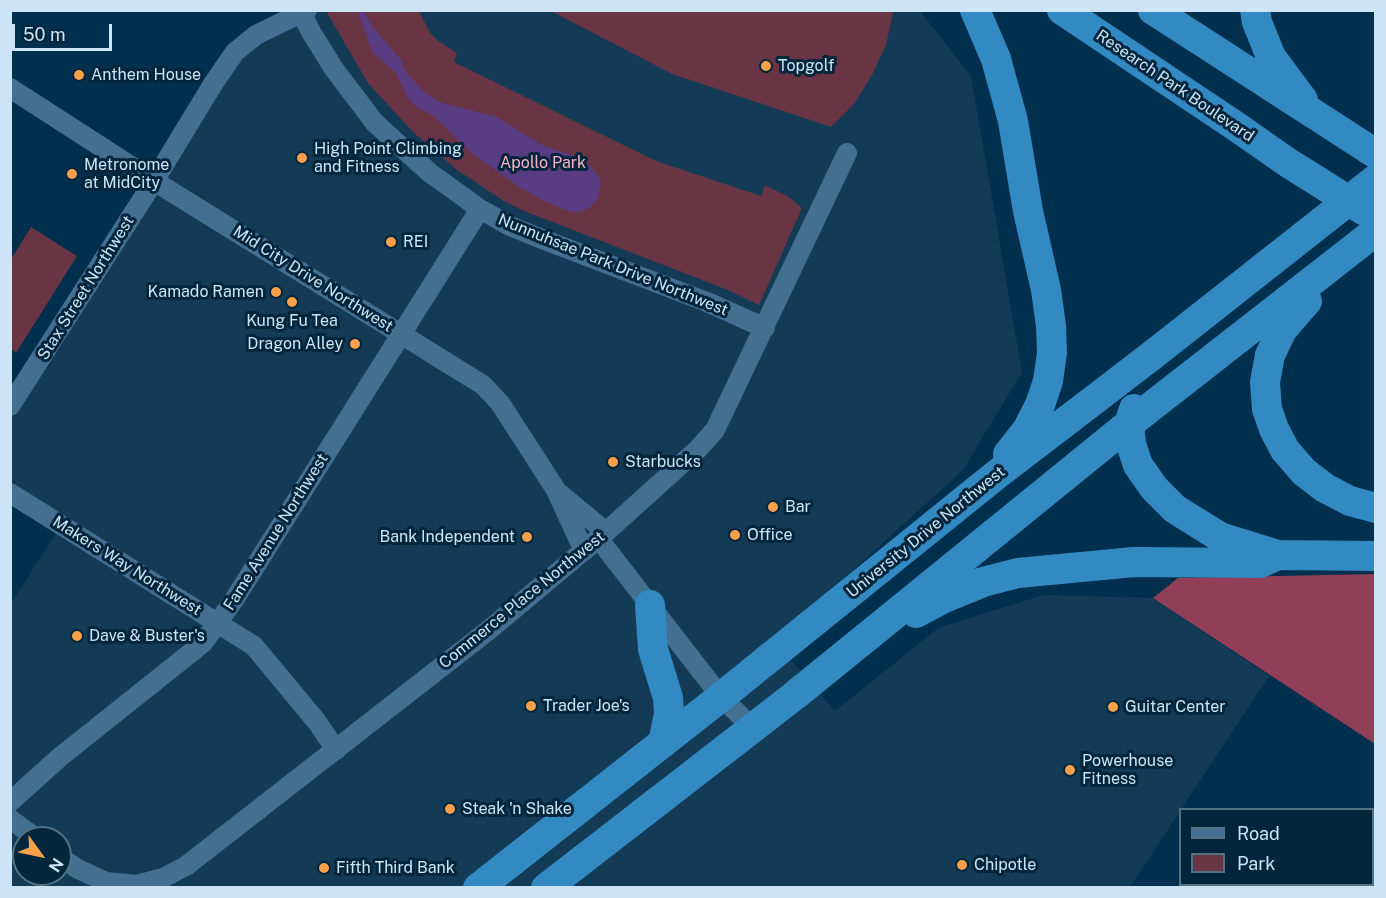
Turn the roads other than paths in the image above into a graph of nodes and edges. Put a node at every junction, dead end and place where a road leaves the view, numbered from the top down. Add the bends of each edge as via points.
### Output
1 (975, 10) edge
2 (1062, 10) edge
3 (1153, 10) edge
4 (1255, 10) edge
5 (303, 12) edge
6 (10, 88) edge
7 (10, 102) edge
8 (34, 104) junction
9 (1318, 119) junction
10 (847, 153) dead end
11 (1376, 154) edge
12 (1376, 179) edge
13 (154, 181) junction
14 (480, 209) junction
15 (1376, 218) edge
16 (1376, 231) edge
17 (1336, 263) junction
18 (765, 328) junction
19 (401, 334) junction
20 (1150, 357) junction
21 (10, 406) edge
22 (1129, 424) junction
23 (996, 475) junction
24 (556, 490) junction
25 (10, 493) edge
26 (1376, 508) edge
27 (596, 540) junction
28 (1278, 555) junction
29 (1376, 556) edge
30 (650, 604) junction
31 (217, 624) junction
32 (853, 648) junction
33 (721, 697) junction
34 (745, 734) junction
35 (663, 742) junction
36 (336, 750) junction
37 (10, 802) edge
38 (72, 865) edge
39 (478, 888) edge
40 (546, 888) edge

1 - 23 highway via 996,59 1013,122 1051,326 1052,353 1041,405
2 - 15 highway, Research Park Boulevard
3 - 9 highway
4 - 9 highway via 1271,57
5 - 13 street, Stax Street Northwest via 256,35 236,52
5 - 14 street, Nunnuhsae Park Drive Northwest via 334,69 375,123 430,173
6 - 8 street, Mid City Drive Northwest
7 - 8 street, Mid City Drive Northwest
8 - 13 street, Mid City Drive Northwest
9 - 11 highway
10 - 18 street, Commerce Place Northwest
12 - 20 highway, University Drive Northwest
13 - 19 street, Mid City Drive Northwest
13 - 21 street, Stax Street Northwest
14 - 18 street, Nunnuhsae Park Drive Northwest via 510,226
14 - 19 street, Fame Avenue Northwest
16 - 17 highway
17 - 22 highway
17 - 26 highway via 1282,330 1270,355 1265,382 1267,409 1285,450 1304,472 1350,501
18 - 27 street, Commerce Place Northwest via 715,430
19 - 24 street, Mid City Drive Northwest via 491,392
19 - 31 street, Fame Avenue Northwest
20 - 22 highway
20 - 23 highway, University Drive Northwest
22 - 28 highway via 1138,465 1175,509 1220,537
22 - 32 highway
23 - 33 highway, University Drive Northwest
24 - 27 street, Mid City Drive Northwest
24 - 27 street, Mid City Drive Northwest
25 - 31 street, Makers Way Northwest
27 - 30 street, Mid City Drive Northwest
27 - 36 street, Commerce Place Northwest
28 - 29 highway
28 - 32 highway via 1260,563 1134,562 1018,573 944,598
30 - 33 street, Mid City Drive Northwest
30 - 35 highway via 652,649 668,698
31 - 36 street, Makers Way Northwest via 254,646
31 - 37 street, Fame Avenue Northwest via 202,643
32 - 34 highway
33 - 34 street, Mid City Drive Northwest
33 - 35 highway, University Drive Northwest
34 - 40 highway
35 - 39 highway, University Drive Northwest
36 - 38 street, Commerce Place Northwest via 186,866 163,878 137,885 106,882

